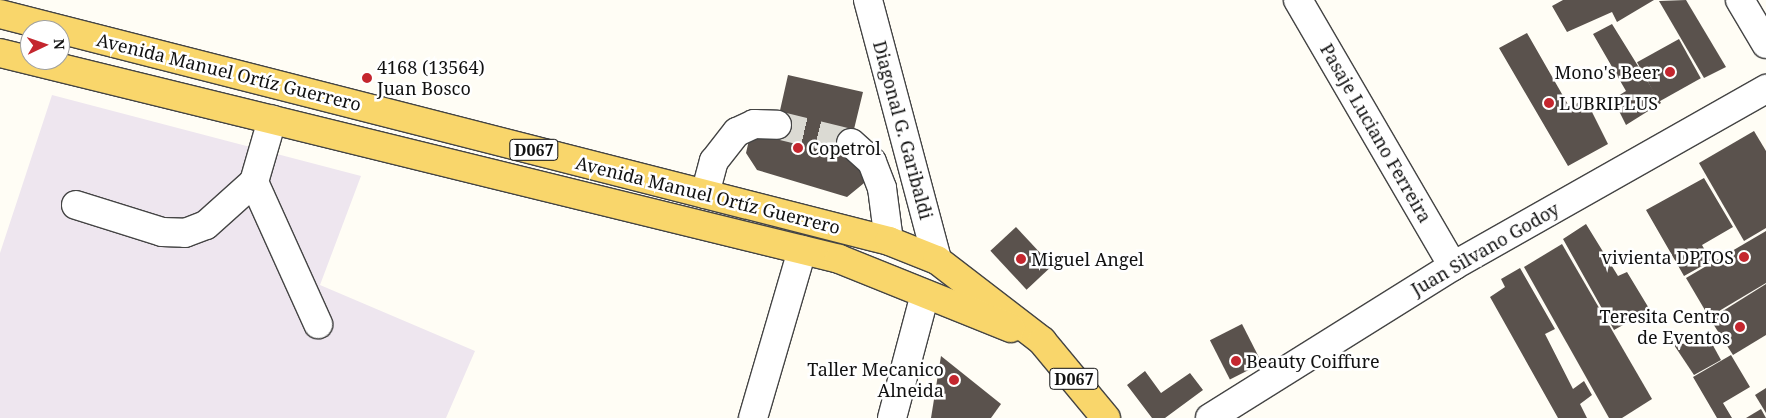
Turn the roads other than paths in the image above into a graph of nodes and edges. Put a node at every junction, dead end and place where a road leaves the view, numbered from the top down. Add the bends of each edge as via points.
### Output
1 (868, 0) edge
2 (1298, 0) edge
3 (1740, 0) edge
4 (0, 14) edge
5 (1766, 44) edge
6 (0, 54) edge
7 (1766, 89) edge
8 (272, 120) junction
9 (777, 125) tunnel mouth
10 (851, 143) tunnel mouth
11 (254, 182) junction
12 (882, 188) junction
13 (919, 193) junction
14 (705, 194) junction
15 (76, 205) dead end
16 (889, 241) junction
17 (802, 250) junction
18 (937, 260) junction
19 (1453, 266) junction
20 (925, 294) junction
21 (318, 324) dead end
22 (1042, 340) junction
23 (752, 418) edge
24 (892, 418) edge
25 (1106, 418) edge
26 (1210, 418) edge

1 - 13 street, Diagonal G. Garibaldi
2 - 19 street, Pasaje Luciano Ferreira
3 - 5 street
4 - 14 main road, Avenida Manuel Ortíz Guerrero / D067
6 - 8 main road, Avenida Manuel Ortíz Guerrero / D067
7 - 19 street, Juan Silvano Godoy
8 - 11 street
8 - 17 main road, Avenida Manuel Ortíz Guerrero / D067
9 - 14 street via 754,124 737,132 714,161
10 - 12 street via 872,162
11 - 15 street via 206,225 185,233 162,232
11 - 21 street
12 - 13 street
12 - 16 street
13 - 18 street, Diagonal G. Garibaldi
14 - 16 main road, Avenida Manuel Ortíz Guerrero / D067
16 - 18 main road, Avenida Manuel Ortíz Guerrero / D067
17 - 20 main road, Avenida Manuel Ortíz Guerrero / D067 via 839,259
17 - 23 street
18 - 22 main road, Avenida Manuel Ortíz Guerrero / D067
19 - 26 street, Juan Silvano Godoy
20 - 22 main road, Avenida Manuel Ortíz Guerrero / D067
20 - 24 street
22 - 25 main road, Avenida Manuel Ortíz Guerrero / D067

